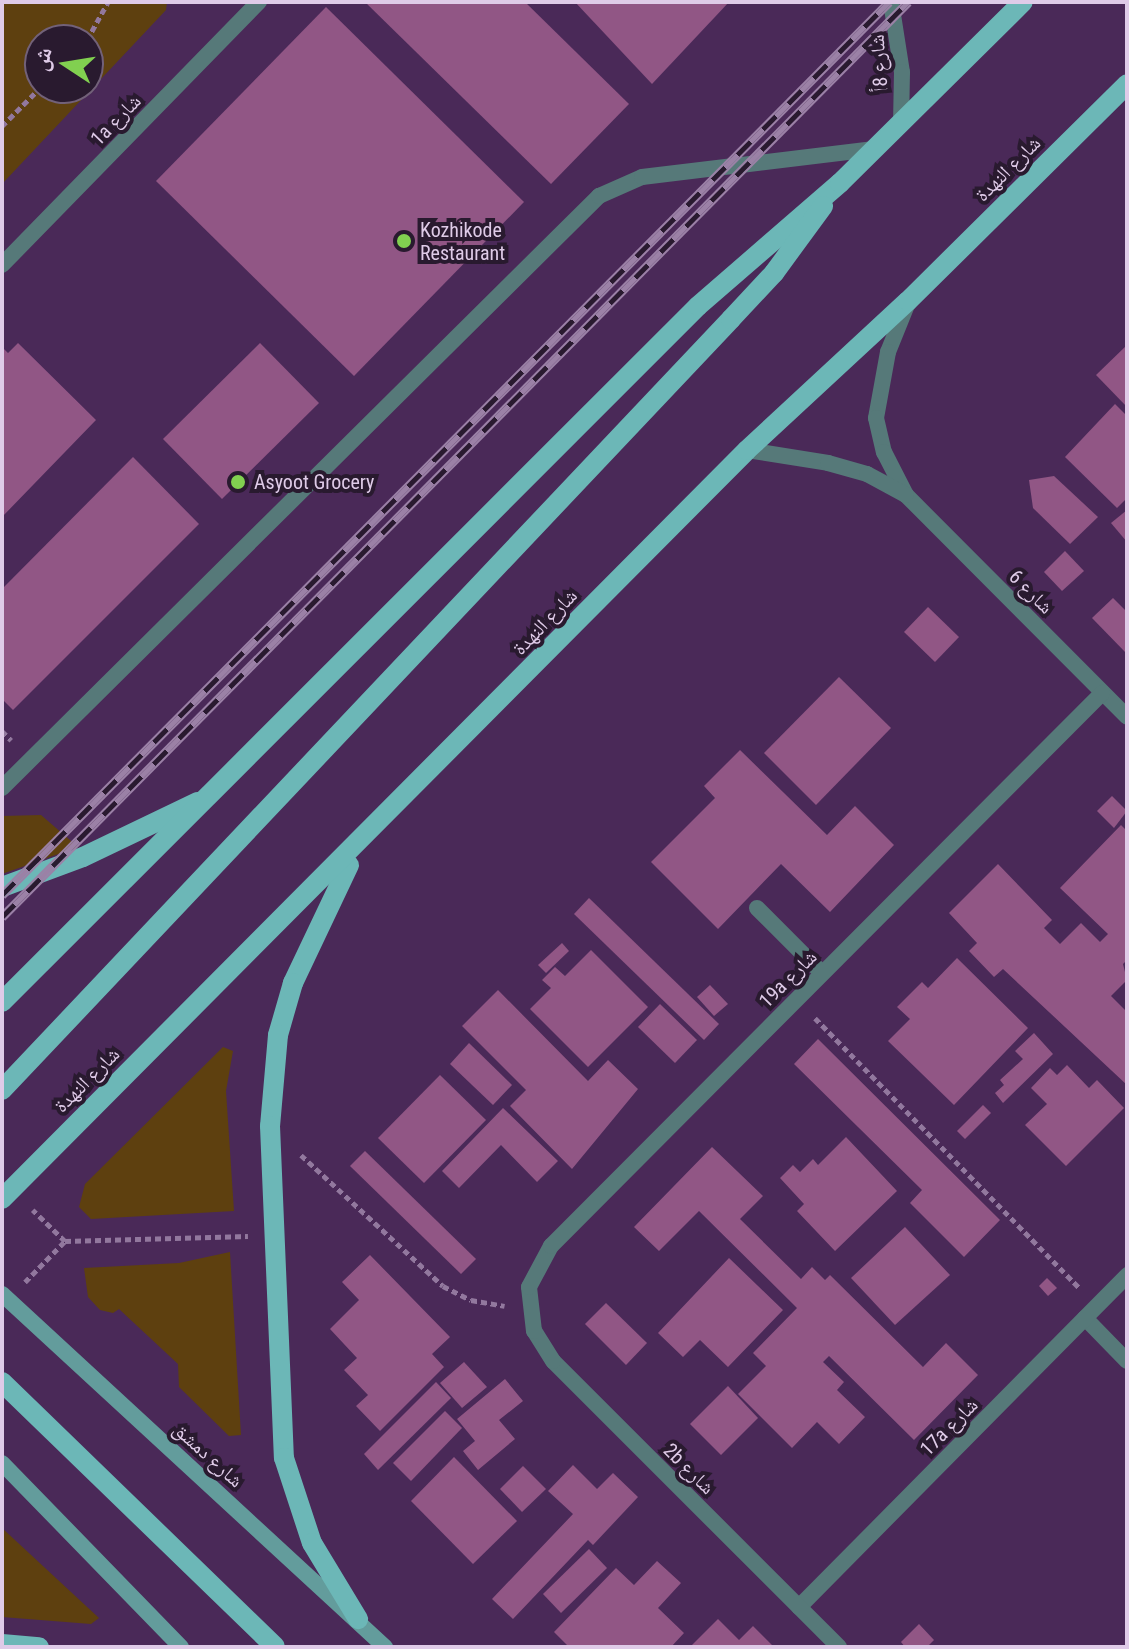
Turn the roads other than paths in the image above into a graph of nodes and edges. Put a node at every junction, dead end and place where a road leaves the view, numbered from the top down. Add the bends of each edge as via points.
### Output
1 (259, 2) edge
2 (891, 2) edge
3 (1023, 2) edge
4 (1127, 84) edge
5 (901, 123) junction
6 (874, 149) junction
7 (840, 183) junction
8 (2, 265) edge
9 (908, 301) junction
10 (747, 450) junction
11 (906, 495) junction
12 (1102, 693) junction
13 (1127, 717) edge
14 (2, 788) edge
15 (212, 795) junction
16 (365, 839) junction
17 (2, 887) edge
18 (757, 908) dead end
19 (822, 973) junction
20 (2, 1002) edge
21 (2, 1090) edge
22 (7, 1194) edge
23 (1127, 1275) edge
24 (5, 1297) edge
25 (529, 1309) joint
26 (1091, 1312) junction
27 (1127, 1361) edge
28 (2, 1382) edge
29 (2, 1463) edge
30 (799, 1607) junction
31 (358, 1619) junction
32 (2, 1644) edge
33 (39, 1647) edge
34 (181, 1647) edge
35 (275, 1647) edge
36 (385, 1647) edge
37 (839, 1647) edge

1 - 8 street, 1a شارع
2 - 5 street, شارع 8أ via 902,72
3 - 5 main road
4 - 9 main road, شارع النهدة
5 - 6 main road
6 - 7 main road
6 - 14 street via 642,177 599,196
7 - 15 main road via 698,306
7 - 21 main road via 764,284
9 - 10 main road, شارع النهدة
9 - 11 street, شارع 6 via 888,352 876,418 884,452
10 - 11 street, شارع 6 via 867,474
10 - 16 main road, شارع النهدة
11 - 12 street, شارع 6
12 - 13 street, شارع 6
12 - 19 street, 19a شارع
15 - 17 main road via 83,857
15 - 20 main road
16 - 22 main road, شارع النهدة
16 - 31 main road via 319,921 293,983 278,1035 270,1126 284,1458 312,1543
18 - 19 street
19 - 25 street, 19a شارع via 551,1246 536,1268
23 - 26 street, 17a شارع
24 - 31 main road, شارع دمشق
25 - 30 street, 2b شارع via 534,1331 553,1361
26 - 27 street
26 - 30 street, 17a شارع
28 - 35 main road
29 - 34 main road
30 - 37 street, 2b شارع
31 - 36 main road, شارع دمشق
32 - 33 main road

